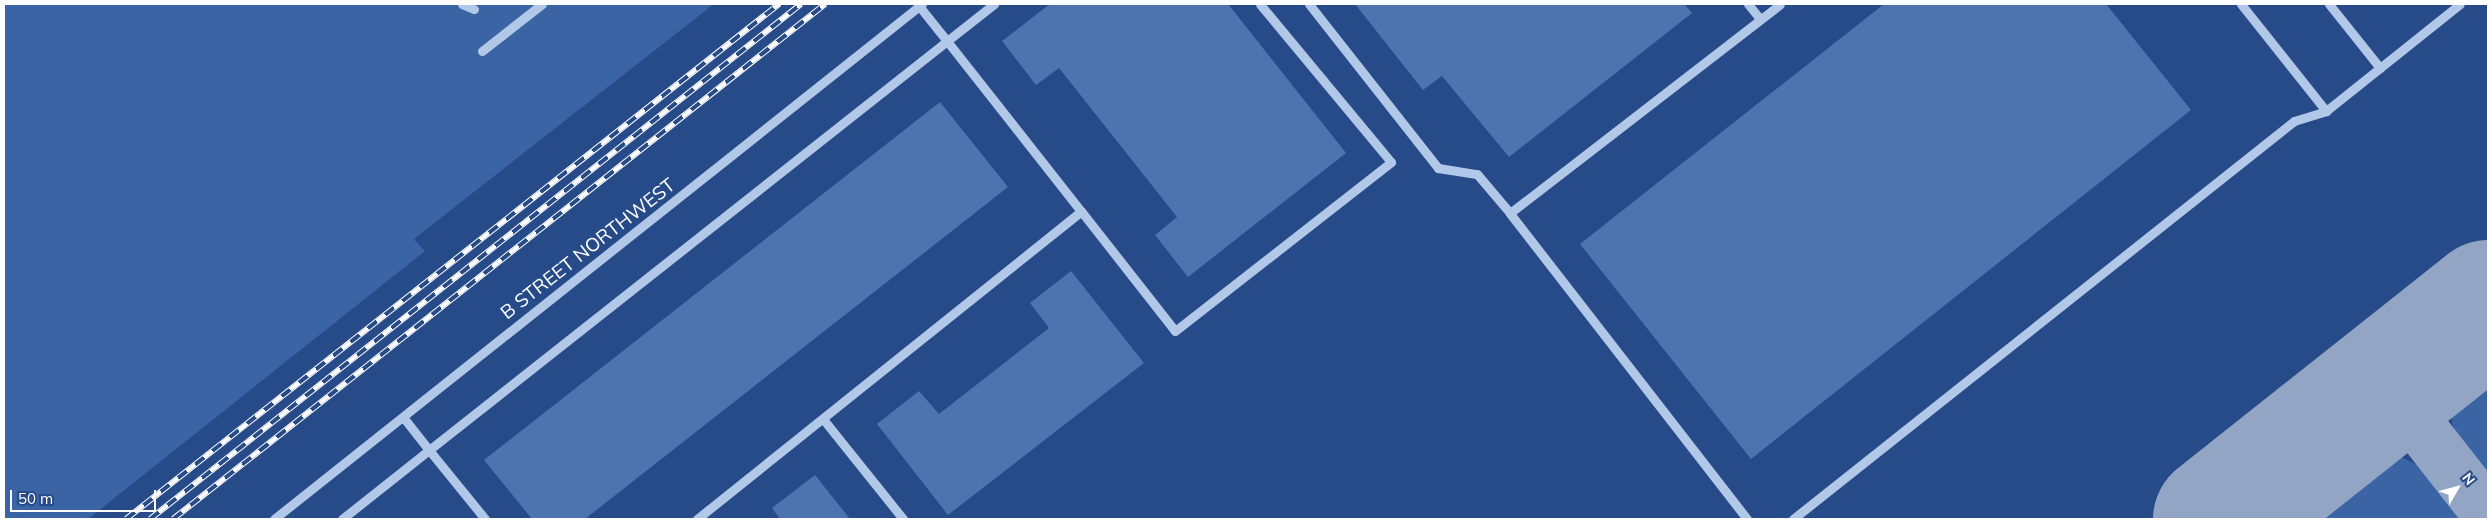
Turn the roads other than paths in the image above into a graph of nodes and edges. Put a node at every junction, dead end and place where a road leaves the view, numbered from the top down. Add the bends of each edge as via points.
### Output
1 (462, 4) edge
2 (542, 4) edge
3 (994, 4) edge
4 (1260, 4) edge
5 (1309, 4) edge
6 (1748, 4) edge
7 (1780, 4) edge
8 (2241, 4) edge
9 (2329, 4) edge
10 (2460, 4) edge
11 (921, 5) edge
12 (474, 9) dead end
13 (1760, 19) junction
14 (947, 41) junction
15 (482, 52) dead end
16 (2380, 68) junction
17 (2326, 111) junction
18 (1081, 211) junction
19 (1510, 213) junction
20 (403, 417) junction
21 (822, 419) junction
22 (429, 450) junction
23 (274, 519) edge
24 (342, 519) edge
25 (485, 519) edge
26 (698, 519) edge
27 (903, 519) edge
28 (1747, 519) edge
29 (1793, 519) edge

1 - 12 street
2 - 15 street
3 - 14 street
4 - 18 street via 1391,162 1175,331
5 - 19 street via 1438,168 1477,174
6 - 13 street
7 - 13 street
8 - 17 street
9 - 16 street
10 - 16 street
11 - 14 street
11 - 20 street, B STREET NORTHWEST
13 - 19 street
14 - 18 street
14 - 22 street
16 - 17 street
17 - 29 street via 2294,121
18 - 21 street
19 - 28 street
20 - 22 street
20 - 23 street, B STREET NORTHWEST
21 - 26 street
21 - 27 street
22 - 24 street
22 - 25 street

